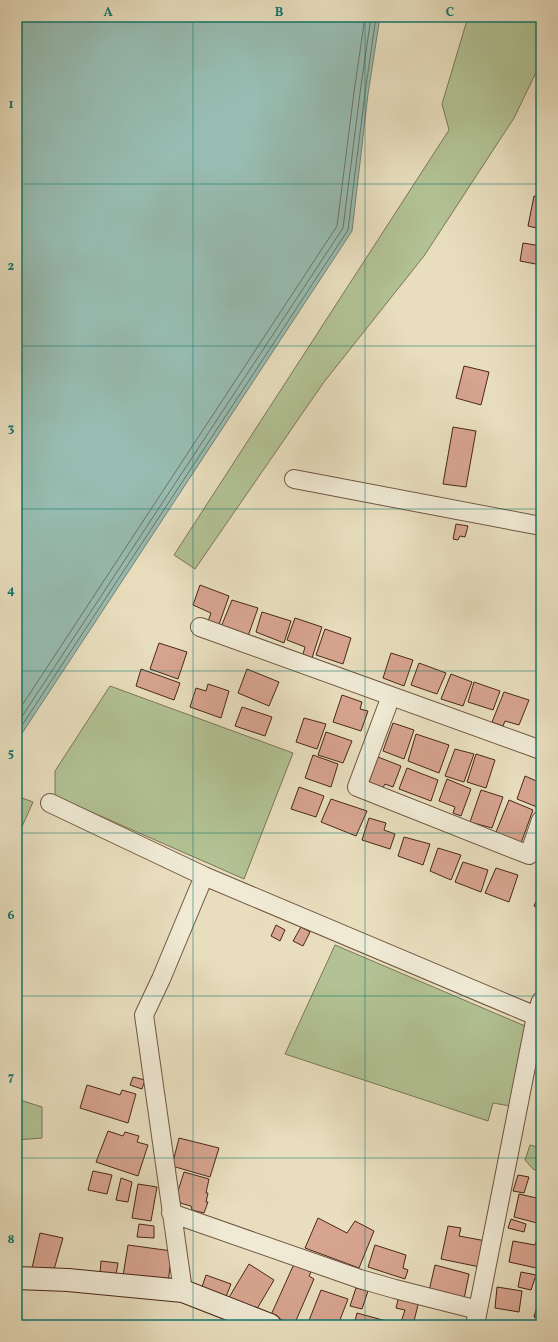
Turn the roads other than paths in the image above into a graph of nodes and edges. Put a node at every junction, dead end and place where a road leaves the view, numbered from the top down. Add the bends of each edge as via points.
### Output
1 (294, 479) dead end
2 (541, 526) edge
3 (200, 627) dead end
4 (391, 696) junction
5 (541, 750) edge
6 (50, 803) dead end
7 (541, 820) edge
8 (204, 876) junction
9 (539, 1009) edge
10 (172, 1212) junction
11 (17, 1278) edge
12 (183, 1291) junction
13 (477, 1317) edge
14 (270, 1325) edge

1 - 2 street
3 - 4 street
4 - 5 street
4 - 7 street via 357,788 529,855
6 - 8 street
8 - 9 street
8 - 10 street via 144,1015
9 - 13 street
10 - 12 street
10 - 13 street via 360,1279
11 - 12 street
12 - 14 street

